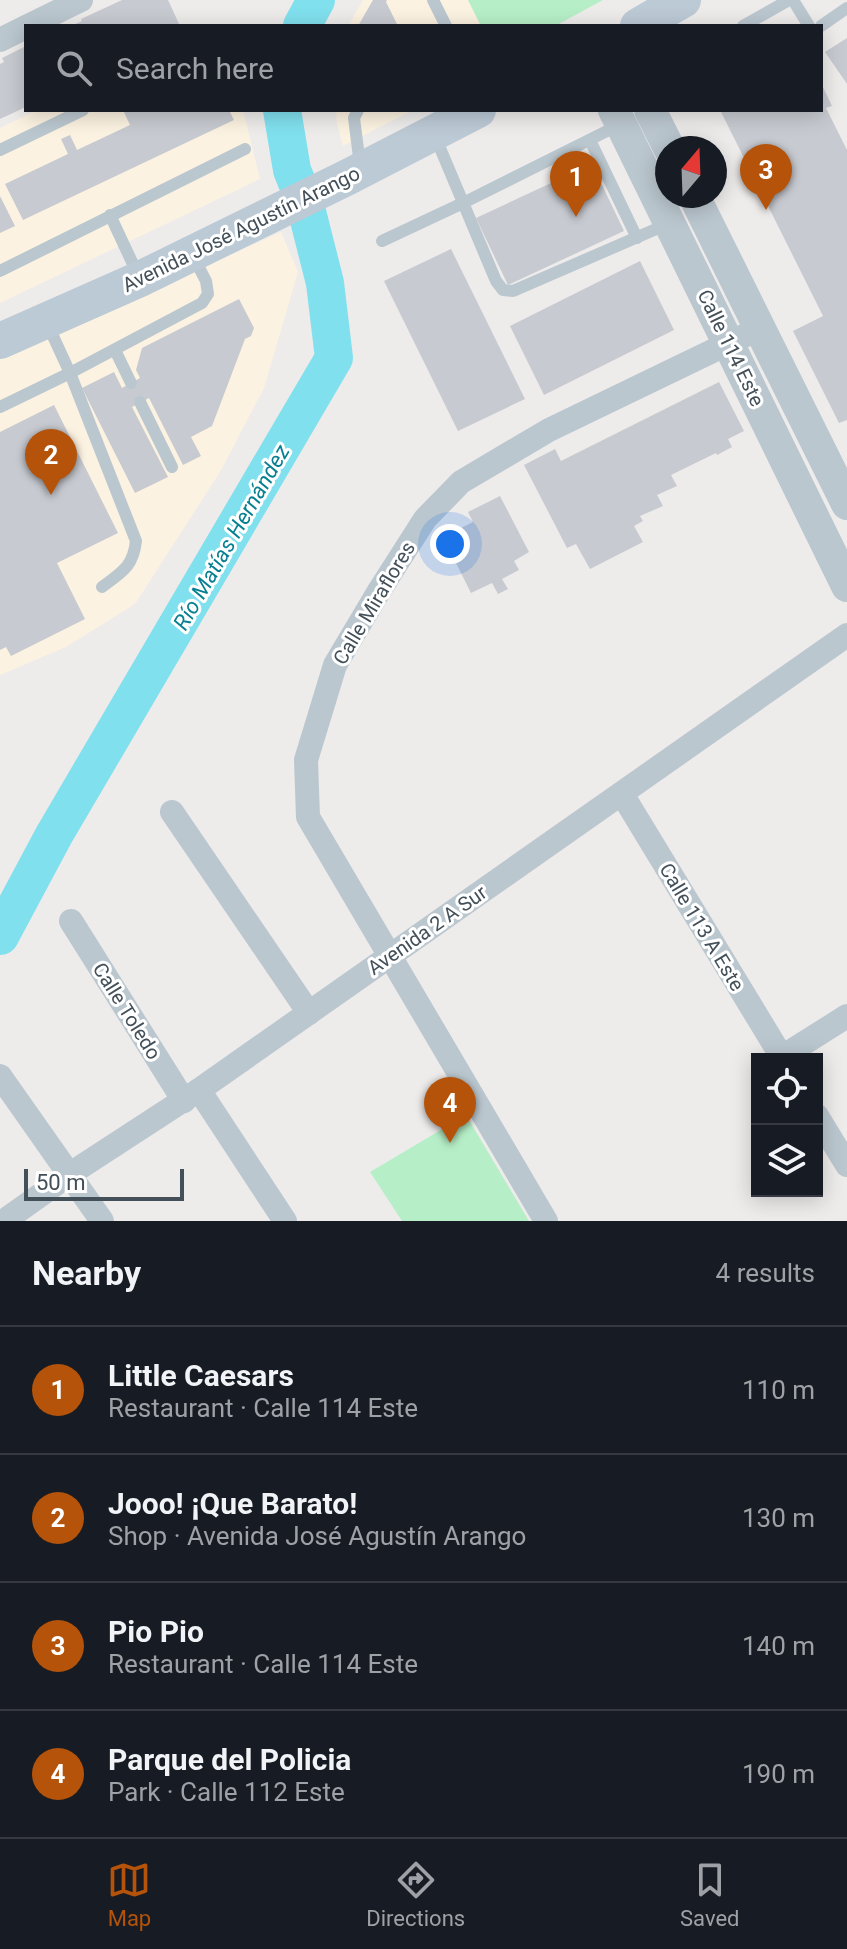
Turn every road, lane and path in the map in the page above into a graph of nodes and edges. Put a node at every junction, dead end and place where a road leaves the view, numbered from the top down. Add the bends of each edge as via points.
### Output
1 (81, 0) edge
2 (433, 0) edge
3 (683, 0) edge
4 (791, 0) edge
5 (847, 8) edge
6 (31, 24) edge
7 (445, 24) edge
8 (641, 24) edge
9 (747, 24) edge
10 (808, 24) edge
11 (823, 25) edge
12 (24, 28) edge
13 (0, 40) edge
14 (79, 112) edge
15 (357, 112) edge
16 (474, 112) edge
17 (651, 112) edge
18 (618, 117) edge
19 (433, 133) junction
20 (663, 136) edge
21 (590, 140) junction
22 (245, 149) dead end
23 (0, 150) edge
24 (354, 174) junction
25 (463, 203) junction
26 (700, 208) edge
27 (110, 215) junction
28 (670, 223) junction
29 (637, 238) junction
30 (382, 241) dead end
31 (192, 253) junction
32 (0, 271) edge
33 (140, 279) junction
34 (45, 320) junction
35 (760, 328) junction
36 (0, 341) edge
37 (728, 343) junction
38 (115, 350) junction
39 (70, 373) junction
40 (131, 383) dead end
41 (140, 402) dead end
42 (0, 407) edge
43 (172, 467) dead end
44 (844, 488) edge
45 (807, 504) junction
46 (847, 586) edge
47 (102, 587) dead end
48 (847, 635) edge
49 (622, 794) junction
50 (172, 812) dead end
51 (71, 921) dead end
52 (389, 957) junction
53 (309, 1013) junction
54 (847, 1016) edge
55 (779, 1053) edge
56 (790, 1053) edge
57 (0, 1076) edge
58 (192, 1095) junction
59 (823, 1125) edge
60 (847, 1165) edge
61 (70, 1174) junction
62 (4, 1221) edge
63 (102, 1221) edge
64 (285, 1221) edge
65 (546, 1221) edge

1 - 6 street
2 - 7 lane
3 - 8 main road
4 - 9 lane
4 - 10 lane
5 - 11 lane
12 - 13 street
14 - 23 lane
15 - 24 lane
16 - 19 main road, Avenida José Agustín Arango
17 - 20 street
18 - 21 lane
18 - 28 street, Calle 114 Este
19 - 24 main road, Avenida José Agustín Arango
19 - 25 lane
21 - 25 lane
21 - 29 lane
22 - 27 lane
24 - 31 main road, Avenida José Agustín Arango
25 - 29 lane via 503,290 513,291
25 - 30 lane
26 - 35 street, Calle 114 Este
27 - 32 lane
27 - 33 lane
28 - 29 lane
28 - 37 street, Calle 114 Este
31 - 33 main road, Avenida José Agustín Arango
31 - 38 lane via 206,281 208,294 202,303
33 - 34 main road, Avenida José Agustín Arango
34 - 36 main road, Avenida José Agustín Arango
34 - 39 lane
35 - 37 street, Calle Miraflores
35 - 44 street, Calle 114 Este
37 - 45 street, Calle 114 Este
37 - 52 street, Calle Miraflores via 549,430 461,482 425,519 335,665 306,760 308,817
38 - 39 lane
38 - 40 lane
39 - 42 lane
39 - 47 lane via 136,541 126,569
41 - 43 lane
44 - 45 street
45 - 46 street, Calle 114 Este
48 - 49 street, Avenida 2 A Sur
49 - 52 street, Avenida 2 A Sur
49 - 55 street, Calle 113 A Este
50 - 53 street
51 - 58 street, Calle Toledo
52 - 53 street, Avenida 2 A Sur
52 - 65 street, Calle Miraflores
53 - 58 street, Avenida 2 A Sur
54 - 56 street
57 - 61 street
58 - 61 street, Avenida 2 A Sur
58 - 64 street, Calle Toledo
59 - 60 street
61 - 62 street, Avenida 2 A Sur
61 - 63 street

